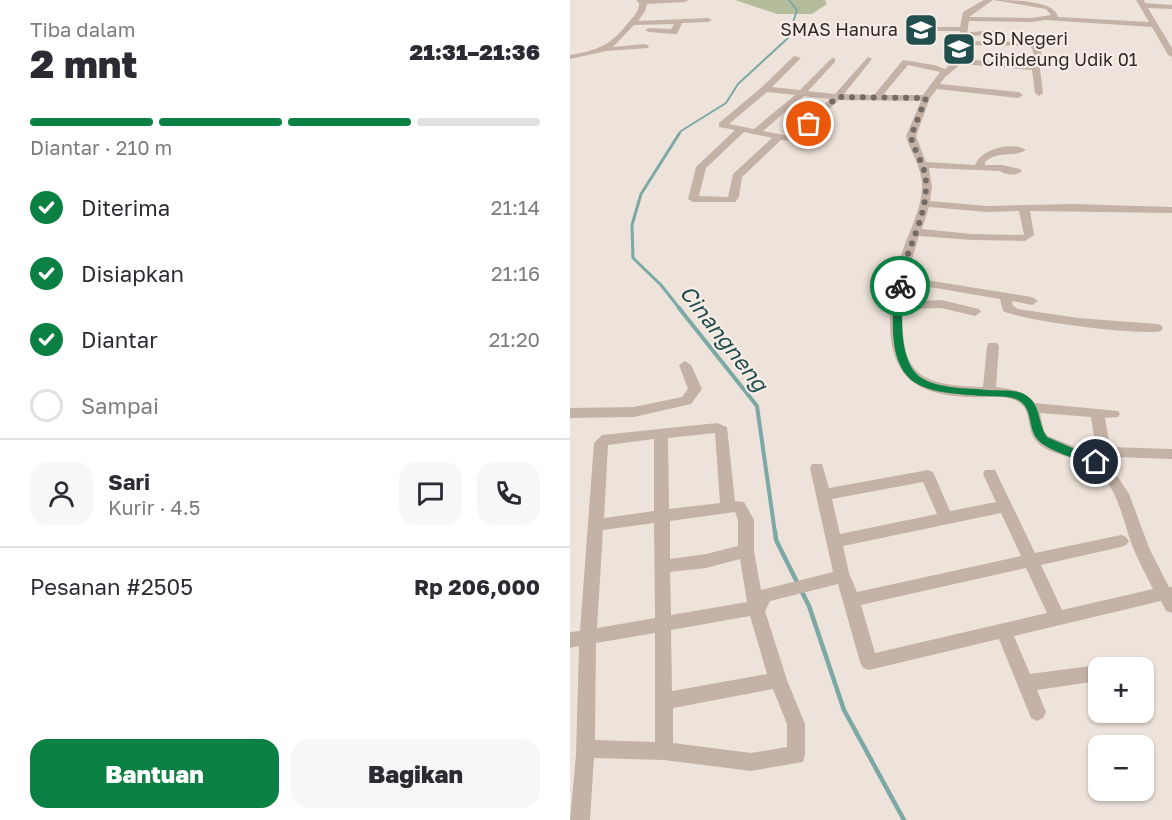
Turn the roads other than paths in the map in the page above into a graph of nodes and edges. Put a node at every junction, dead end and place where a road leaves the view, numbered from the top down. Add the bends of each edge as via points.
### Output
1 (685, 0) edge
2 (989, 0) edge
3 (998, 0) edge
4 (641, 1) edge
5 (1142, 3) edge
6 (1172, 7) edge
7 (1047, 19) junction
8 (708, 20) dead end
9 (1155, 25) junction
10 (630, 26) junction
11 (938, 29) dead end
12 (962, 31) junction
13 (999, 32) dead end
14 (645, 46) dead end
15 (598, 52) junction
16 (1172, 56) edge
17 (570, 57) edge
18 (797, 58) dead end
19 (868, 59) dead end
20 (832, 60) dead end
21 (959, 61) junction
22 (1036, 68) junction
23 (946, 72) junction
24 (934, 86) junction
25 (765, 89) junction
26 (802, 93) junction
27 (1039, 93) dead end
28 (1020, 95) dead end
29 (837, 97) junction
30 (926, 98) junction
31 (876, 99) junction
32 (741, 130) junction
33 (755, 133) junction
34 (777, 138) junction
35 (1021, 150) dead end
36 (924, 165) junction
37 (979, 168) junction
38 (1017, 171) dead end
39 (925, 204) junction
40 (1024, 209) junction
41 (1172, 210) edge
42 (916, 232) junction
43 (900, 279) junction
44 (1006, 297) junction
45 (1032, 301) dead end
46 (898, 306) junction
47 (975, 312) dead end
48 (1157, 328) dead end
49 (993, 346) dead end
50 (685, 365) dead end
51 (989, 393) junction
52 (1033, 408) junction
53 (570, 413) edge
54 (1097, 413) junction
55 (1113, 414) dead end
56 (661, 433) junction
57 (1104, 452) junction
58 (1172, 454) edge
59 (817, 468) dead end
60 (1106, 471) junction
61 (990, 474) dead end
62 (824, 495) junction
63 (728, 506) junction
64 (1005, 506) junction
65 (662, 516) junction
66 (946, 519) junction
67 (596, 525) junction
68 (1121, 541) dead end
69 (834, 542) junction
70 (747, 551) junction
71 (1029, 560) junction
72 (662, 567) junction
73 (842, 576) junction
74 (1170, 598) edge
75 (850, 600) junction
76 (756, 608) junction
77 (1058, 618) junction
78 (662, 624) junction
79 (1004, 631) junction
80 (588, 637) junction
81 (570, 640) edge
82 (1088, 674) edge
83 (778, 680) junction
84 (1025, 683) junction
85 (663, 701) junction
86 (1037, 712) dead end
87 (585, 749) junction
88 (664, 751) junction
89 (580, 820) edge

1 - 4 street
2 - 12 street via 968,11
3 - 7 street via 1051,8 1055,16
4 - 10 street via 642,11
5 - 6 street
5 - 9 street
7 - 9 street
7 - 12 street
8 - 10 street via 678,23 671,33
9 - 16 street
10 - 15 street via 614,45
11 - 12 street
12 - 13 street
12 - 21 street
12 - 22 street via 1036,47
14 - 15 street
15 - 17 street
18 - 25 street
19 - 29 street
20 - 26 street
21 - 22 street
21 - 23 street
22 - 27 street
23 - 24 street
23 - 31 street via 906,62
24 - 28 street
24 - 30 street
25 - 26 street
25 - 32 street via 722,125
26 - 29 street
26 - 33 street
29 - 31 street
29 - 34 street via 794,137
30 - 31 street
30 - 36 street via 911,136
32 - 33 street
32 - 34 street via 701,167 693,199 731,200 738,176
33 - 34 street
35 - 37 street via 987,154
36 - 37 street
36 - 39 street
37 - 38 street
39 - 40 street
39 - 42 street
40 - 41 street
40 - 42 street via 1027,236 963,237
42 - 43 street
43 - 44 street
43 - 46 street
44 - 45 street
44 - 48 street via 1007,308 1014,312
46 - 47 street via 941,304
46 - 51 street via 900,350 917,380 944,389
49 - 51 street
50 - 53 street via 695,389 686,401 634,412
51 - 52 street via 1016,395
52 - 54 street
52 - 60 street via 1043,440 1084,455
54 - 55 street
54 - 57 street
56 - 63 street via 717,428 722,432
56 - 65 street
56 - 67 street via 601,443
57 - 58 street
57 - 60 street
59 - 62 street
60 - 74 street via 1122,497 1142,551
61 - 64 street
62 - 66 street via 927,476
62 - 69 street
63 - 65 street
63 - 70 street via 739,506 746,520
64 - 66 street
64 - 71 street
65 - 67 street
65 - 72 street
66 - 69 street
67 - 80 street
68 - 71 street
69 - 73 street
70 - 72 street
70 - 76 street
71 - 75 street
71 - 77 street
72 - 78 street
73 - 75 street
73 - 76 street via 775,591 763,596
74 - 77 street
75 - 79 street via 869,662
76 - 78 street
76 - 83 street
77 - 79 street
78 - 80 street
78 - 85 street
79 - 84 street
80 - 81 street
80 - 87 street
82 - 84 street
83 - 85 street
83 - 88 street via 796,724 796,754 751,762
84 - 86 street
85 - 88 street
87 - 88 street
87 - 89 street

